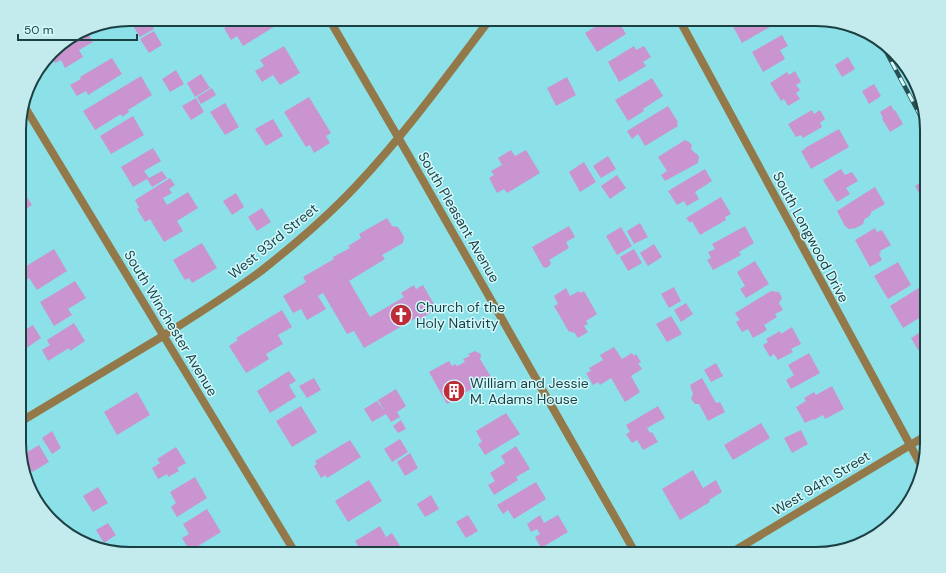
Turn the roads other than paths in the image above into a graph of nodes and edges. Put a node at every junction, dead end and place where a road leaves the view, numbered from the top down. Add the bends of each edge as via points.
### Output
1 (333, 26) edge
2 (485, 26) edge
3 (683, 26) edge
4 (28, 111) edge
5 (399, 138) junction
6 (164, 336) junction
7 (26, 418) edge
8 (920, 439) edge
9 (910, 445) junction
10 (918, 460) edge
11 (292, 547) edge
12 (632, 547) edge
13 (741, 547) edge

1 - 5 street, South Pleasant Avenue
2 - 5 street, West 93rd Street
3 - 9 street, South Longwood Drive
4 - 6 street, South Winchester Avenue
5 - 6 street, West 93rd Street via 355,187 308,232 261,271
5 - 12 street, South Pleasant Avenue
6 - 7 street, West 93rd Street
6 - 11 street, South Winchester Avenue
8 - 9 street, West 94th Street
9 - 10 street, South Longwood Drive
9 - 13 street, West 94th Street

